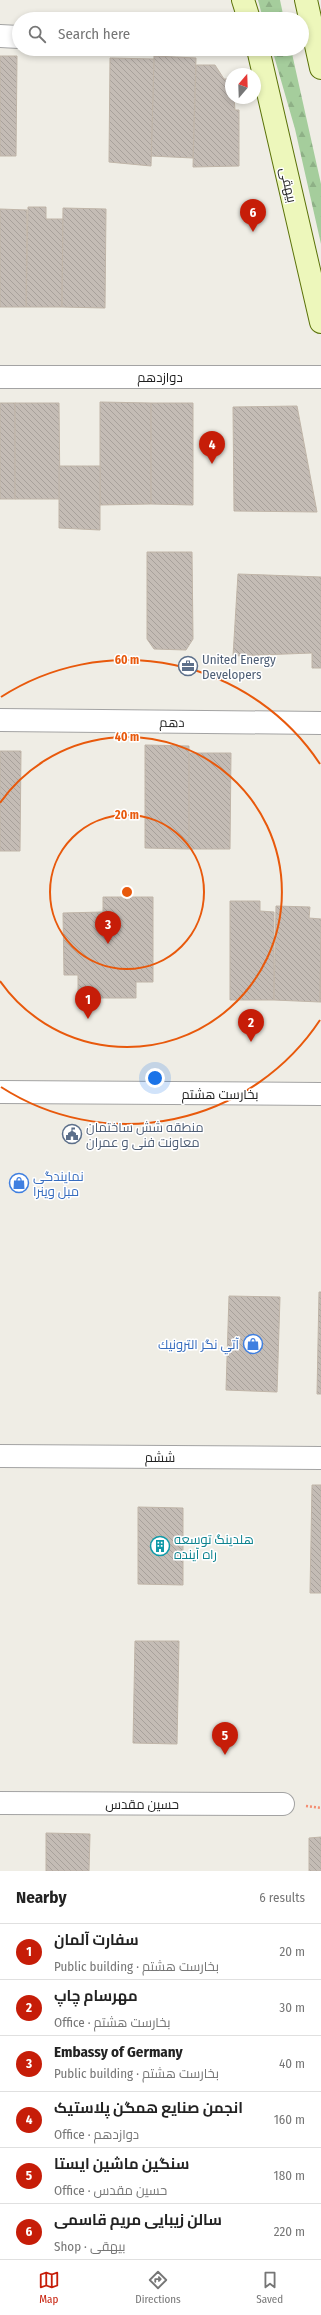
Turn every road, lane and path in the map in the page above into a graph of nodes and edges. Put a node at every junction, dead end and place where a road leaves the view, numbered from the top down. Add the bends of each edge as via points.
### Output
1 (243, 0) edge
2 (306, 0) edge
3 (247, 12) edge
4 (309, 12) edge
5 (309, 14) edge
6 (0, 36) edge
7 (12, 36) edge
8 (260, 56) edge
9 (321, 68) edge
10 (321, 322) edge
11 (0, 377) edge
12 (321, 377) edge
13 (0, 720) edge
14 (321, 723) edge
15 (0, 1092) edge
16 (321, 1094) edge
17 (0, 1456) edge
18 (321, 1458) edge
19 (0, 1803) edge
20 (283, 1804) dead end

1 - 3 main road
2 - 4 main road
5 - 9 main road
6 - 7 street
8 - 10 main road, بیهقی
11 - 12 street, دوازدهم
13 - 14 street, دهم
15 - 16 street, بخارست هشتم
17 - 18 street, ششم
19 - 20 street, حسین مقدس

